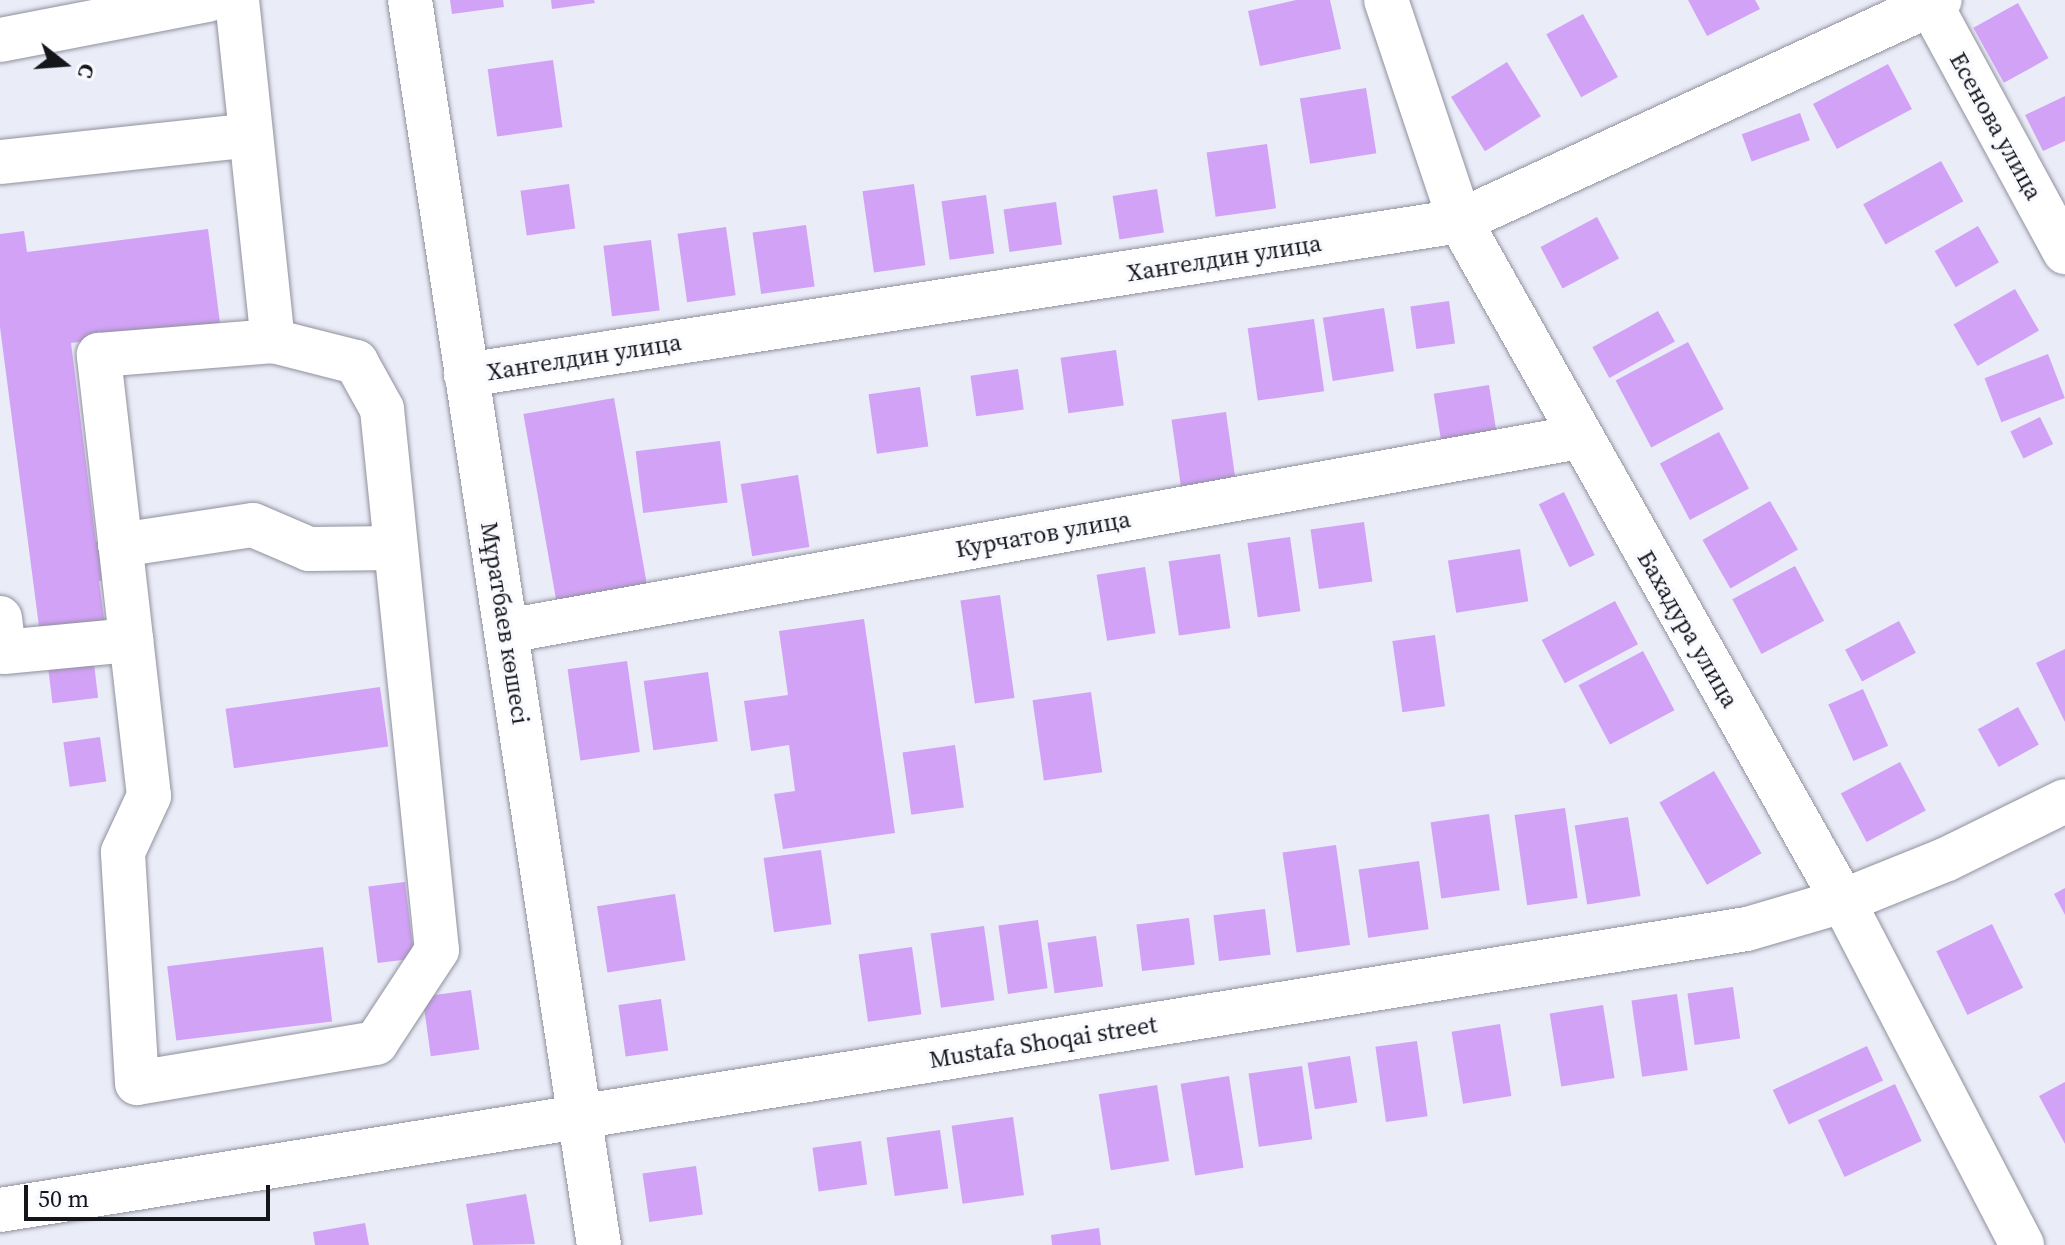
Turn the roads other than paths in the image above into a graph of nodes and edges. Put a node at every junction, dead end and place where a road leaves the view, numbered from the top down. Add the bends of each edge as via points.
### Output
1 (208, 0) edge
2 (237, 0) edge
3 (410, 0) edge
4 (1386, 0) edge
5 (1932, 2) edge
6 (0, 40) edge
7 (251, 135) junction
8 (0, 162) edge
9 (1460, 221) junction
10 (2065, 252) edge
11 (273, 341) junction
12 (466, 375) junction
13 (1579, 437) junction
14 (120, 545) junction
15 (396, 548) junction
16 (0, 618) edge
17 (507, 631) junction
18 (131, 640) junction
19 (2065, 801) edge
20 (1843, 901) junction
21 (578, 1117) junction
22 (0, 1210) edge
23 (599, 1245) edge
24 (2022, 1245) edge

1 - 6 street
2 - 7 street
3 - 12 street, Мұратбаев көшесі
4 - 9 street, Бахадура улица
5 - 9 street, Хангелдин улица
5 - 10 street, Есенова улица
7 - 8 street
7 - 11 street
9 - 12 street, Хангелдин улица
9 - 13 street, Бахадура улица
11 - 14 street via 99,355
11 - 15 street via 356,362 382,409
12 - 17 street, Мұратбаев көшесі
13 - 17 street, Курчатов улица
13 - 20 street, Бахадура улица
14 - 15 street via 253,525 309,549
14 - 18 street
15 - 18 street via 437,950 376,1043 137,1083 123,852 149,796
16 - 18 street via 4,652
17 - 21 street, Мұратбаев көшесі
19 - 20 street, Mustafa Shoqai street via 1947,859
20 - 21 street, Mustafa Shoqai street via 1747,929
20 - 24 street, Бахадура улица
21 - 22 street, Mustafa Shoqai street
21 - 23 street, Мұратбаев көшесі

